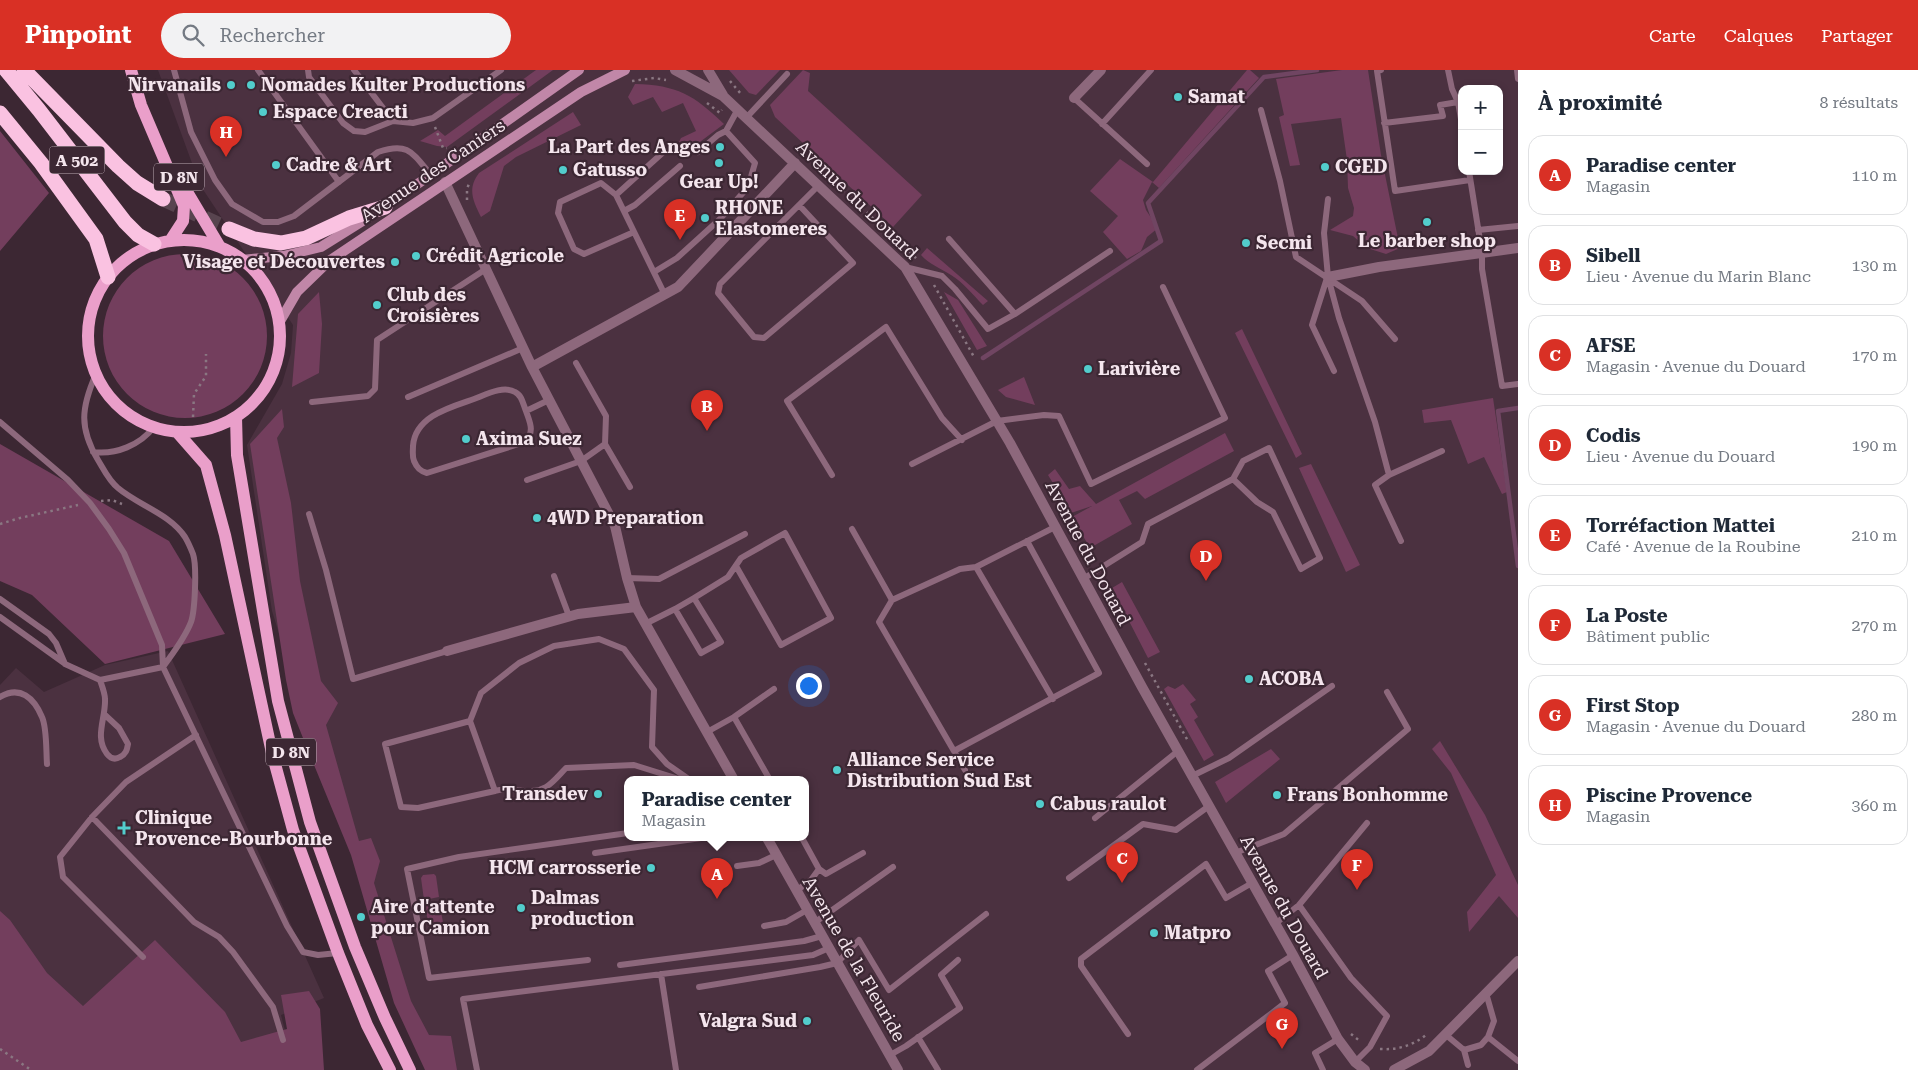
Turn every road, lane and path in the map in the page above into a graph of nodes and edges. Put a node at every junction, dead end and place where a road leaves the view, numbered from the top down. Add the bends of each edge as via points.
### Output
1 (6, 70) edge
2 (24, 70) edge
3 (131, 70) edge
4 (174, 70) edge
5 (258, 70) edge
6 (308, 70) edge
7 (354, 70) edge
8 (501, 70) edge
9 (579, 70) edge
10 (625, 70) edge
11 (675, 70) edge
12 (708, 70) edge
13 (1101, 70) edge
14 (1151, 70) edge
15 (1382, 70) edge
16 (1448, 70) edge
17 (1517, 70) edge
18 (786, 74) dead end
19 (1518, 79) edge
20 (668, 80) dead end
21 (628, 83) dead end
22 (726, 98) junction
23 (1074, 98) joint
24 (705, 101) dead end
25 (1458, 102) joint
26 (140, 104) junction
27 (738, 109) junction
28 (1261, 110) dead end
29 (0, 113) edge
30 (747, 117) junction
31 (432, 118) junction
32 (393, 122) junction
33 (1384, 123) junction
34 (1102, 124) junction
35 (726, 131) junction
36 (454, 143) dead end
37 (669, 147) dead end
38 (698, 152) dead end
39 (796, 163) junction
40 (1147, 164) dead end
41 (680, 166) dead end
42 (430, 175) junction
43 (1469, 175) edge
44 (1470, 180) junction
45 (471, 181) dead end
46 (339, 182) junction
47 (445, 182) junction
48 (819, 185) junction
49 (616, 195) junction
50 (163, 199) tunnel mouth
51 (1328, 199) dead end
52 (468, 204) dead end
53 (799, 205) junction
54 (386, 207) junction
55 (624, 211) junction
56 (1518, 226) edge
57 (229, 229) tunnel mouth
58 (1478, 230) junction
59 (634, 232) junction
60 (948, 239) dead end
61 (170, 241) junction
62 (154, 244) junction
63 (220, 247) junction
64 (1518, 248) edge
65 (1110, 251) dead end
66 (1482, 253) junction
67 (242, 260) junction
68 (905, 267) junction
69 (486, 269) junction
70 (654, 272) junction
71 (108, 277) junction
72 (1328, 277) junction
73 (1163, 287) dead end
74 (665, 295) junction
75 (1016, 314) junction
76 (279, 323) junction
77 (1395, 339) dead end
78 (523, 348) junction
79 (206, 354) dead end
80 (576, 363) dead end
81 (532, 367) junction
82 (1334, 370) dead end
83 (96, 374) junction
84 (1518, 384) edge
85 (408, 397) dead end
86 (549, 400) junction
87 (312, 402) dead end
88 (526, 411) junction
89 (193, 417) dead end
90 (236, 417) junction
91 (997, 421) junction
92 (0, 422) edge
93 (154, 427) junction
94 (177, 432) junction
95 (962, 440) junction
96 (605, 444) junction
97 (1442, 451) dead end
98 (93, 452) junction
99 (581, 461) junction
100 (912, 464) dead end
101 (1390, 474) junction
102 (832, 475) dead end
103 (1233, 479) junction
104 (527, 480) dead end
105 (630, 487) dead end
106 (129, 495) junction
107 (90, 503) junction
108 (309, 514) dead end
109 (0, 524) edge
110 (1055, 526) junction
111 (852, 529) dead end
112 (745, 534) dead end
113 (1027, 541) junction
114 (1401, 541) dead end
115 (736, 566) junction
116 (976, 567) junction
117 (554, 576) dead end
118 (626, 578) junction
119 (1083, 579) junction
120 (694, 598) junction
121 (0, 599) edge
122 (892, 600) junction
123 (636, 607) junction
124 (675, 609) junction
125 (569, 616) junction
126 (0, 617) edge
127 (645, 624) junction
128 (447, 651) joint
129 (65, 664) junction
130 (163, 667) junction
131 (100, 680) junction
132 (1332, 686) dead end
133 (774, 689) dead end
134 (1387, 692) dead end
135 (0, 697) edge
136 (1053, 699) junction
137 (104, 714) junction
138 (734, 717) junction
139 (470, 721) junction
140 (707, 732) junction
141 (196, 735) junction
142 (954, 751) junction
143 (1178, 751) junction
144 (47, 764) dead end
145 (965, 770) dead end
146 (669, 776) edge
147 (684, 776) edge
148 (732, 776) edge
149 (768, 776) edge
150 (1192, 776) junction
151 (495, 791) junction
152 (1209, 806) junction
153 (92, 817) junction
154 (1095, 818) dead end
155 (1367, 822) dead end
156 (624, 833) edge
157 (679, 841) edge
158 (768, 841) edge
159 (804, 841) edge
160 (595, 853) dead end
161 (862, 853) dead end
162 (1236, 853) junction
163 (776, 855) junction
164 (737, 866) dead end
165 (893, 867) dead end
166 (819, 869) junction
167 (1069, 878) dead end
168 (1252, 883) junction
169 (796, 891) junction
170 (1300, 905) junction
171 (807, 910) junction
172 (986, 914) dead end
173 (814, 923) junction
174 (1275, 924) junction
175 (764, 926) dead end
176 (822, 936) junction
177 (829, 948) junction
178 (338, 953) junction
179 (1293, 955) junction
180 (143, 957) dead end
181 (588, 960) dead end
182 (958, 960) dead end
183 (837, 963) junction
184 (620, 965) dead end
185 (1517, 965) edge
186 (661, 974) junction
187 (699, 987) dead end
188 (1486, 993) junction
189 (1128, 1034) dead end
190 (1446, 1035) junction
191 (918, 1037) junction
192 (1488, 1037) junction
193 (1338, 1039) junction
194 (283, 1040) dead end
195 (0, 1049) edge
196 (1464, 1050) junction
197 (890, 1055) junction
198 (1518, 1061) edge
199 (1355, 1062) junction
200 (1468, 1065) dead end
201 (31, 1070) edge
202 (390, 1070) edge
203 (410, 1070) edge
204 (477, 1070) edge
205 (676, 1070) edge
206 (898, 1070) edge
207 (938, 1070) edge
208 (1197, 1070) edge
209 (1323, 1070) edge
210 (1365, 1070) edge
211 (1394, 1070) edge

1 - 62 highway, A 502 via 124,222
2 - 50 highway via 136,183
3 - 26 main road, D 8N
4 - 46 lane via 191,132 215,180 232,204 263,222 278,222 294,216
5 - 46 lane
6 - 32 lane via 343,123 354,131 365,132
7 - 32 lane
8 - 31 lane
9 - 42 street, Avenue des Caniers
10 - 47 street, Avenue des Caniers via 581,92
11 - 22 street, Avenue du Douard
12 - 22 street, Avenue du Douard
13 - 23 street
14 - 34 lane
15 - 33 lane via 1376,71
16 - 25 lane
17 - 19 lane
18 - 30 lane
20 - 21 path via 654,78
22 - 24 path via 720,113
22 - 27 street, Avenue du Douard
23 - 34 lane
25 - 33 lane via 1440,105 1443,116
26 - 61 main road, D 8N via 184,206 183,221
26 - 63 main road, D 8N
27 - 30 street, Avenue du Douard
27 - 35 lane
28 - 72 lane via 1296,257
29 - 71 highway, A 502 via 96,239
30 - 39 street, Avenue du Douard
31 - 32 lane via 413,123
31 - 36 path via 443,148
33 - 44 lane via 1396,191
34 - 40 lane
35 - 38 lane
35 - 70 lane via 755,163 748,187 720,219 677,258
37 - 49 lane
39 - 48 street, Avenue du Douard
39 - 74 street via 678,287
41 - 55 lane
42 - 46 lane via 415,156 404,148 392,147 378,152
42 - 54 street, Avenue des Caniers
43 - 44 lane
44 - 58 lane
45 - 52 path via 467,189
47 - 69 street
47 - 76 street, Avenue des Caniers via 329,260 298,292
48 - 53 lane
48 - 68 street, Avenue du Douard
49 - 55 lane
49 - 59 lane via 601,183 560,202 558,213 574,248 584,254
51 - 72 lane via 1324,233
53 - 53 lane via 720,284 718,293 754,337 764,338 853,263
54 - 57 highway via 349,218 306,238 281,243 254,239
54 - 67 street, Avenue des Caniers via 321,247 283,256
55 - 59 lane
56 - 58 lane
58 - 66 lane
59 - 70 lane
60 - 75 lane
61 - 62 main road
61 - 63 main road via 195,240
62 - 71 main road via 128,257
63 - 67 main road
64 - 66 street
65 - 75 lane
66 - 72 street
66 - 84 lane via 1502,386
67 - 76 main road via 270,294
68 - 75 lane via 942,276 988,329
68 - 91 street, Avenue du Douard
69 - 78 street
69 - 87 lane via 377,340 375,389 368,396
70 - 74 lane
71 - 83 main road via 95,299 88,324 90,358
72 - 77 lane via 1362,301
72 - 82 lane via 1312,324
72 - 101 lane
73 - 91 lane via 1225,418 1091,484 1059,416
74 - 81 street
76 - 90 main road via 278,354 268,384
78 - 81 street
78 - 85 lane
79 - 89 path via 206,376 194,394
80 - 96 lane via 606,416
81 - 86 street
83 - 93 main road via 120,407
83 - 98 lane via 84,414 86,437
86 - 88 lane
86 - 99 street
88 - 88 lane via 520,395 512,390 499,390 434,415 422,425 414,440 412,458 416,468 427,473 525,442 532,430
90 - 94 main road via 217,426
90 - 203 main road, D 8N via 237,455 278,701 310,822 355,947
91 - 95 lane
91 - 110 street, Avenue du Douard
92 - 107 lane
93 - 94 main road
93 - 98 lane via 148,435 120,451
94 - 178 main road, D 8N via 206,465 225,534 272,753 294,830
95 - 100 lane
95 - 102 lane via 942,418 886,327 787,401
96 - 99 lane
96 - 105 lane
97 - 101 lane
98 - 106 lane via 106,474
99 - 104 lane
99 - 118 street via 615,526
101 - 114 lane via 1375,485
103 - 103 lane via 1242,461 1269,448 1320,558 1301,569 1273,512 1256,502
103 - 119 lane via 1148,524 1142,542
106 - 107 path via 121,504 112,500
106 - 130 lane via 176,526 194,555 191,621
107 - 109 path
107 - 130 lane via 124,553 162,644
108 - 128 lane via 353,679
110 - 113 lane
110 - 119 street, Avenue du Douard
111 - 122 lane
112 - 118 lane via 659,579
113 - 116 lane
113 - 136 lane via 1099,673
115 - 115 lane via 741,558 785,533 832,618 781,646
115 - 120 lane via 728,577
116 - 122 lane via 960,569
116 - 136 lane
117 - 125 lane
118 - 123 street
119 - 143 street, Avenue du Douard
120 - 124 lane
120 - 124 lane via 721,642 701,653
121 - 129 lane via 49,634
122 - 142 lane via 879,622
123 - 125 street
123 - 127 street
124 - 127 lane
125 - 128 street
126 - 129 lane
127 - 140 street
129 - 131 lane
130 - 131 lane
130 - 141 lane
131 - 137 lane via 106,698
132 - 150 lane via 1229,758
133 - 138 lane
134 - 162 lane via 1408,730 1284,834
135 - 144 lane via 11,692 31,698 42,718
136 - 142 lane
137 - 137 lane via 100,733 102,748 115,759 127,751 128,744 119,728
138 - 140 lane
138 - 149 lane
139 - 147 lane via 481,693 518,663 554,646 599,639 624,649 654,690 652,747 667,764
139 - 151 lane
139 - 151 lane via 385,744 401,807 418,808
140 - 148 street
141 - 153 lane via 126,782
141 - 178 lane via 302,952 318,955
142 - 145 lane
143 - 150 street, Avenue du Douard
143 - 154 lane
146 - 151 lane via 634,765 566,768 546,787 532,792 502,788
150 - 152 street, Avenue du Douard
152 - 162 street, Avenue du Douard
152 - 167 lane via 1176,830 1143,824
153 - 180 lane via 60,857 63,877
153 - 194 lane via 194,922 220,937 233,952 273,1008
155 - 170 lane
156 - 181 lane via 459,857 407,869 429,978
157 - 160 lane
158 - 163 street, Avenue de la Fleuride
159 - 166 lane
161 - 166 lane via 826,874
162 - 168 street, Avenue du Douard
163 - 164 lane
163 - 169 street, Avenue de la Fleuride
165 - 173 lane
166 - 169 lane via 812,880
168 - 174 street, Avenue du Douard
168 - 189 lane via 1226,898 1206,864 1081,959 1081,966
169 - 171 street, Avenue de la Fleuride
170 - 174 lane
170 - 199 lane via 1351,978 1386,1016 1370,1046
171 - 173 street, Avenue de la Fleuride
171 - 175 lane via 786,922
172 - 183 lane via 889,990 859,940
173 - 176 street, Avenue de la Fleuride
174 - 179 street, Avenue du Douard
176 - 177 street, Avenue de la Fleuride
176 - 184 lane
177 - 183 street, Avenue de la Fleuride
177 - 186 lane via 813,955
178 - 202 main road, D 8N via 367,1025
179 - 193 street, Avenue du Douard
179 - 208 lane via 1268,971 1285,1003
182 - 191 lane via 941,975 960,1008
183 - 187 lane
183 - 197 street, Avenue de la Fleuride
185 - 188 street
186 - 204 lane via 463,999
186 - 205 lane
188 - 190 street
188 - 192 lane via 1494,1021
190 - 196 lane
190 - 211 street via 1429,1051
191 - 197 lane
191 - 207 lane
192 - 196 lane via 1481,1045
192 - 198 lane
193 - 199 street, Avenue du Douard
193 - 209 lane via 1314,1053
195 - 201 path
196 - 200 lane
197 - 206 street, Avenue de la Fleuride
199 - 210 street, Avenue du Douard

